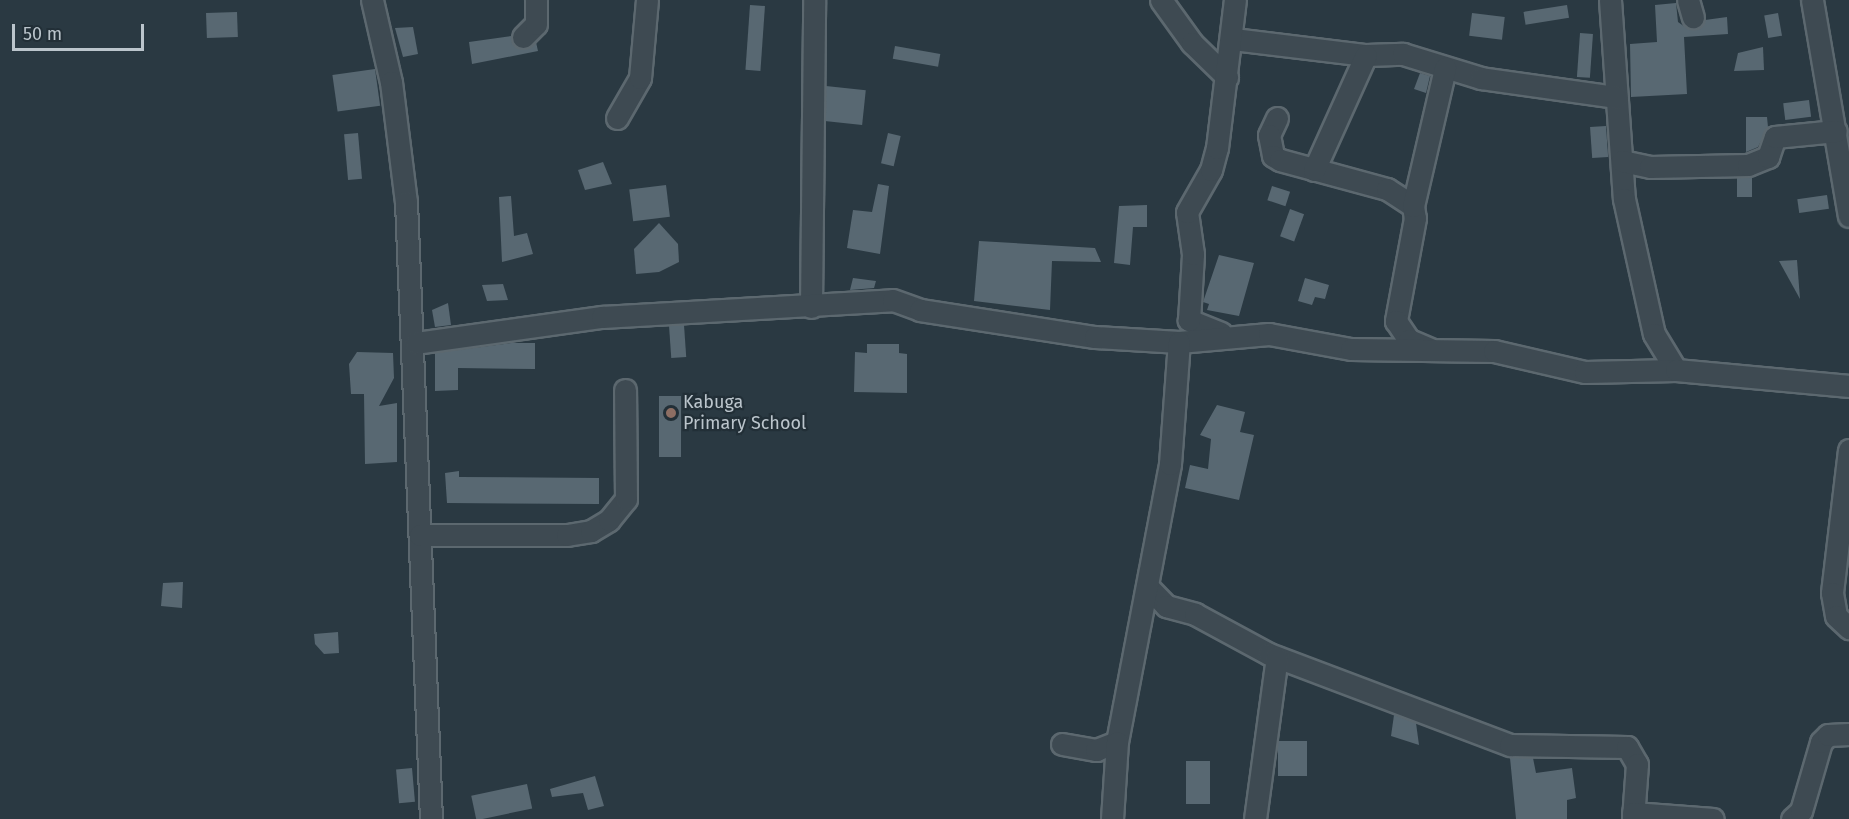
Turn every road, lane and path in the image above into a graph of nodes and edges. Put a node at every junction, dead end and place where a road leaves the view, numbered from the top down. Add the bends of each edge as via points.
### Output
1 (372, 0) edge
2 (536, 0) edge
3 (647, 0) edge
4 (814, 0) edge
5 (1161, 0) edge
6 (1235, 0) edge
7 (1610, 0) edge
8 (1812, 0) edge
9 (523, 37) dead end
10 (1233, 39) junction
11 (1366, 55) junction
12 (1445, 68) junction
13 (1227, 77) junction
14 (1617, 97) junction
15 (617, 118) dead end
16 (1277, 118) dead end
17 (1840, 128) edge
18 (1622, 161) junction
19 (1314, 170) junction
20 (1413, 206) junction
21 (1849, 216) edge
22 (811, 307) junction
23 (1231, 335) junction
24 (1179, 342) junction
25 (416, 343) junction
26 (1432, 350) junction
27 (1676, 370) junction
28 (1849, 386) edge
29 (625, 390) dead end
30 (1849, 450) edge
31 (420, 535) junction
32 (1147, 586) junction
33 (1849, 628) edge
34 (1276, 657) junction
35 (1849, 734) edge
36 (1117, 742) junction
37 (1062, 744) dead end
38 (1633, 816) edge
39 (431, 819) edge
40 (1112, 819) edge
41 (1256, 819) edge
42 (1713, 819) edge
43 (1792, 819) edge

1 - 25 street via 391,82 406,202
2 - 9 street via 536,24
3 - 15 street via 640,78
4 - 22 street
5 - 13 street via 1192,44
6 - 10 street
7 - 14 street
8 - 17 street
10 - 11 street
10 - 13 street
11 - 12 street via 1403,54
11 - 19 street
12 - 14 street via 1528,86
12 - 20 street
13 - 23 street via 1211,170 1187,212 1193,254 1190,323
14 - 18 street
16 - 19 street via 1269,135 1273,156
17 - 18 street via 1775,137 1768,157 1748,165 1650,167
17 - 21 street
18 - 27 street via 1624,199 1654,334
19 - 20 street via 1394,192
20 - 26 street via 1415,218 1396,321 1409,340
22 - 24 street via 893,300 1071,334
22 - 25 street via 602,317
23 - 24 street
23 - 26 street via 1308,338 1351,349
24 - 32 street via 1170,464
25 - 31 street
26 - 27 street via 1494,351 1585,372
27 - 28 street
29 - 31 street via 626,499 609,520 591,531 567,535
30 - 33 street via 1832,593 1836,616
31 - 39 street
32 - 34 street via 1166,606 1195,614
32 - 36 street
34 - 38 street via 1510,745 1627,747 1636,764
34 - 41 street
35 - 43 street via 1828,735 1821,742 1801,810
36 - 37 street via 1096,750
36 - 40 street
38 - 42 street

